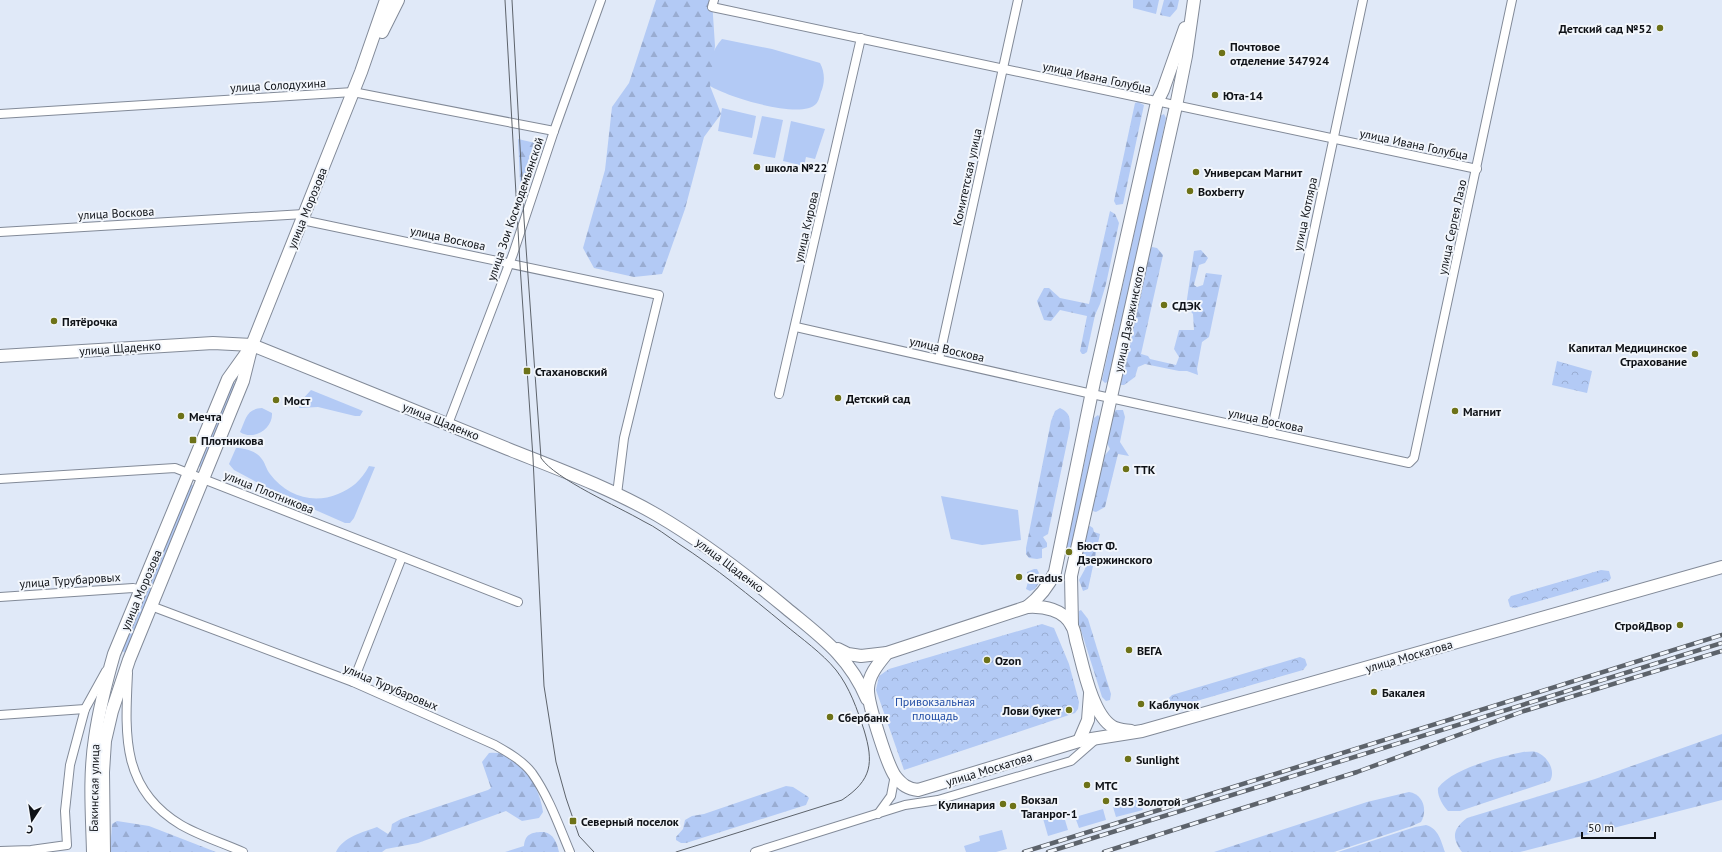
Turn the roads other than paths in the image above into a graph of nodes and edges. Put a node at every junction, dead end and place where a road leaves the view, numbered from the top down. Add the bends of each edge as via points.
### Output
1 (386, 0) edge
2 (398, 0) edge
3 (601, 0) edge
4 (1018, 0) edge
5 (1194, 0) edge
6 (1363, 0) edge
7 (1512, 0) edge
8 (713, 3) edge
9 (1192, 12) junction
10 (862, 38) junction
11 (1003, 69) junction
12 (361, 72) junction
13 (353, 92) junction
14 (1157, 102) junction
15 (1176, 106) junction
16 (0, 114) edge
17 (554, 131) junction
18 (1334, 139) junction
19 (1477, 169) junction
20 (303, 217) junction
21 (0, 232) edge
22 (509, 263) junction
23 (796, 327) junction
24 (252, 345) junction
25 (0, 356) edge
26 (939, 360) junction
27 (779, 394) dead end
28 (1092, 394) junction
29 (1112, 398) junction
30 (448, 424) junction
31 (1271, 433) junction
32 (1414, 458) joint
33 (190, 473) junction
34 (0, 479) edge
35 (204, 479) junction
36 (617, 494) junction
37 (402, 557) junction
38 (1722, 567) edge
39 (141, 590) junction
40 (0, 597) edge
41 (518, 602) dead end
42 (151, 606) junction
43 (1027, 607) junction
44 (1072, 626) junction
45 (833, 647) junction
46 (887, 653) junction
47 (114, 654) junction
48 (129, 660) junction
49 (354, 682) junction
50 (1090, 693) junction
51 (870, 704) junction
52 (85, 709) junction
53 (0, 715) edge
54 (1142, 731) junction
55 (1095, 740) junction
56 (1078, 742) junction
57 (1071, 761) junction
58 (895, 775) junction
59 (918, 790) junction
60 (905, 805) junction
61 (877, 814) junction
62 (0, 851) edge
63 (31, 851) edge
64 (93, 852) edge
65 (104, 852) edge
66 (243, 852) edge
67 (570, 852) edge
68 (755, 852) edge

1 - 12 main road, улица Морозова
2 - 12 main road, улица Морозова
3 - 17 street, улица Зои Космодемьянской
4 - 11 street, Комитетская улица
5 - 9 main road, улица Дзержинского
6 - 18 street, улица Котляра
7 - 19 street, улица Сергея Лазо
8 - 10 street, улица Ивана Голубца
9 - 14 main road, улица Дзержинского
9 - 15 main road, улица Дзержинского
10 - 11 street, улица Ивана Голубца
10 - 23 street, улица Кирова
11 - 14 street, улица Ивана Голубца
11 - 26 street, Комитетская улица
12 - 13 main road, улица Морозова
13 - 16 street, улица Солодухина
13 - 17 street, улица Солодухина
13 - 20 main road, улица Морозова
14 - 15 street, улица Ивана Голубца
14 - 28 main road, улица Дзержинского
15 - 18 street, улица Ивана Голубца
15 - 29 main road, улица Дзержинского
17 - 22 street, улица Зои Космодемьянской
18 - 19 street, улица Ивана Голубца
18 - 31 street, улица Котляра
19 - 32 street, улица Сергея Лазо
20 - 21 street, улица Воскова
20 - 22 street, улица Воскова
20 - 24 main road, улица Морозова
22 - 30 street, улица Зои Космодемьянской
22 - 36 street, улица Воскова via 659,296 624,438
23 - 26 street, улица Воскова
23 - 27 street, улица Кирова
24 - 25 main road, улица Щаденко via 212,343
24 - 30 main road, улица Щаденко
24 - 33 main road, улица Морозова via 228,379
24 - 35 main road, улица Морозова via 243,381
26 - 28 street, улица Воскова
28 - 29 street, улица Воскова
28 - 43 main road, улица Дзержинского via 1055,572 1045,590
29 - 31 street, улица Воскова
29 - 44 main road, улица Дзержинского via 1071,576
30 - 36 main road, улица Щаденко
31 - 32 street, улица Воскова via 1409,463
33 - 34 street, улица Плотникова via 175,468
33 - 35 street, улица Плотникова
33 - 39 main road, улица Морозова
35 - 37 street, улица Плотникова
35 - 42 main road, улица Морозова
36 - 45 main road, улица Щаденко via 656,515 722,557
37 - 41 street, улица Плотникова
37 - 49 street
38 - 54 main road, улица Москатова
39 - 40 street, улица Турубаровых via 133,588
39 - 47 main road, улица Морозова
42 - 48 main road, улица Морозова
42 - 49 street, улица Турубаровых
43 - 44 main road via 1049,608 1060,613
43 - 46 main road
44 - 50 main road
45 - 46 main road, улица Щаденко via 848,654 861,656
45 - 51 main road, улица Щаденко via 856,675
46 - 51 main road via 870,679
47 - 52 street, улица Морозова
47 - 64 main road, Бакинская улица via 94,738
48 - 65 main road, Бакинская улица via 105,741
48 - 66 street via 128,746 137,779 144,791 160,809 182,825
49 - 67 street, улица Турубаровых via 496,745 521,762 532,773
50 - 54 main road via 1109,724 1121,730
50 - 56 main road via 1088,720
51 - 58 main road
52 - 53 street
52 - 63 street, улица Морозова via 70,765 65,811 67,844
54 - 55 main road, улица Москатова
55 - 56 main road, улица Москатова
55 - 57 street, улица Москатова
56 - 57 street
56 - 59 main road, улица Москатова
57 - 60 street, улица Москатова via 938,800
58 - 59 main road via 908,789
58 - 61 street via 891,796
59 - 60 street
60 - 61 street, улица Москатова
61 - 68 street, улица Москатова
62 - 63 street

